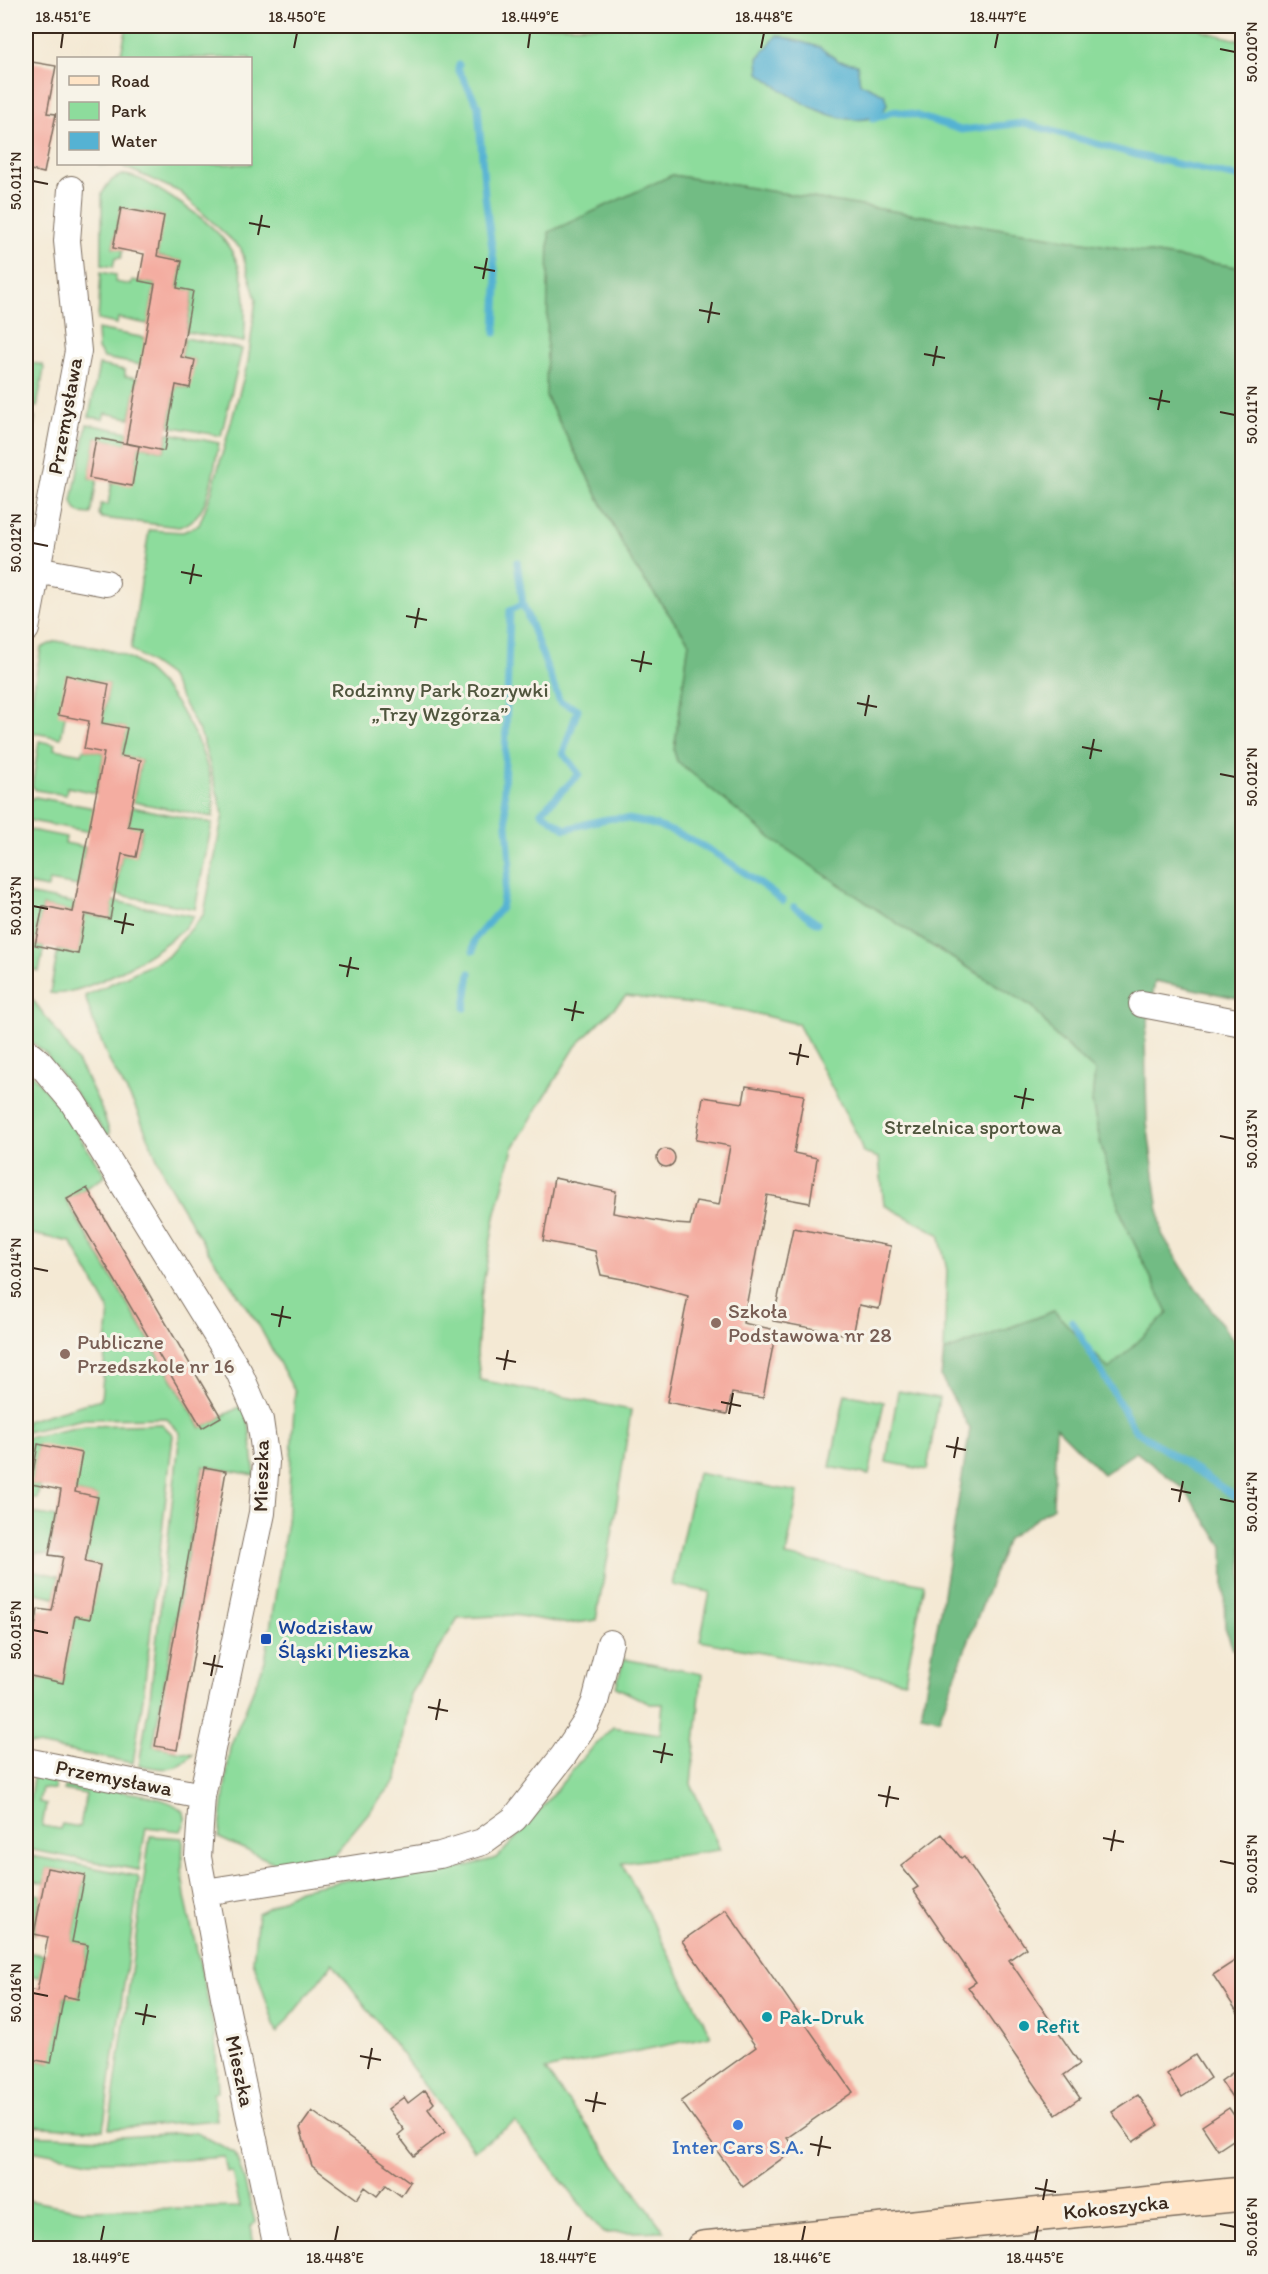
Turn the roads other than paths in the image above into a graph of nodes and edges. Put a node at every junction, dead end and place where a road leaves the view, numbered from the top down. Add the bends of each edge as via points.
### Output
1 (71, 189) dead end
2 (32, 576) edge
3 (106, 583) dead end
4 (26, 629) edge
5 (1153, 1007) dead end
6 (1242, 1023) edge
7 (26, 1051) edge
8 (610, 1643) dead end
9 (26, 1761) edge
10 (202, 1796) junction
11 (205, 1892) junction
12 (1242, 2194) edge
13 (277, 2248) edge
14 (703, 2248) edge

1 - 2 street, Przemysława via 67,241 78,351
2 - 3 street
2 - 4 street, Przemysława
5 - 6 street
7 - 10 street, Mieszka via 72,1101 239,1372 260,1419 266,1462 262,1513
8 - 11 street via 586,1722 514,1818 482,1842 440,1855
9 - 10 street, Przemysława
10 - 11 street, Mieszka via 198,1857
11 - 13 street, Mieszka
12 - 14 street, Kokoszycka

